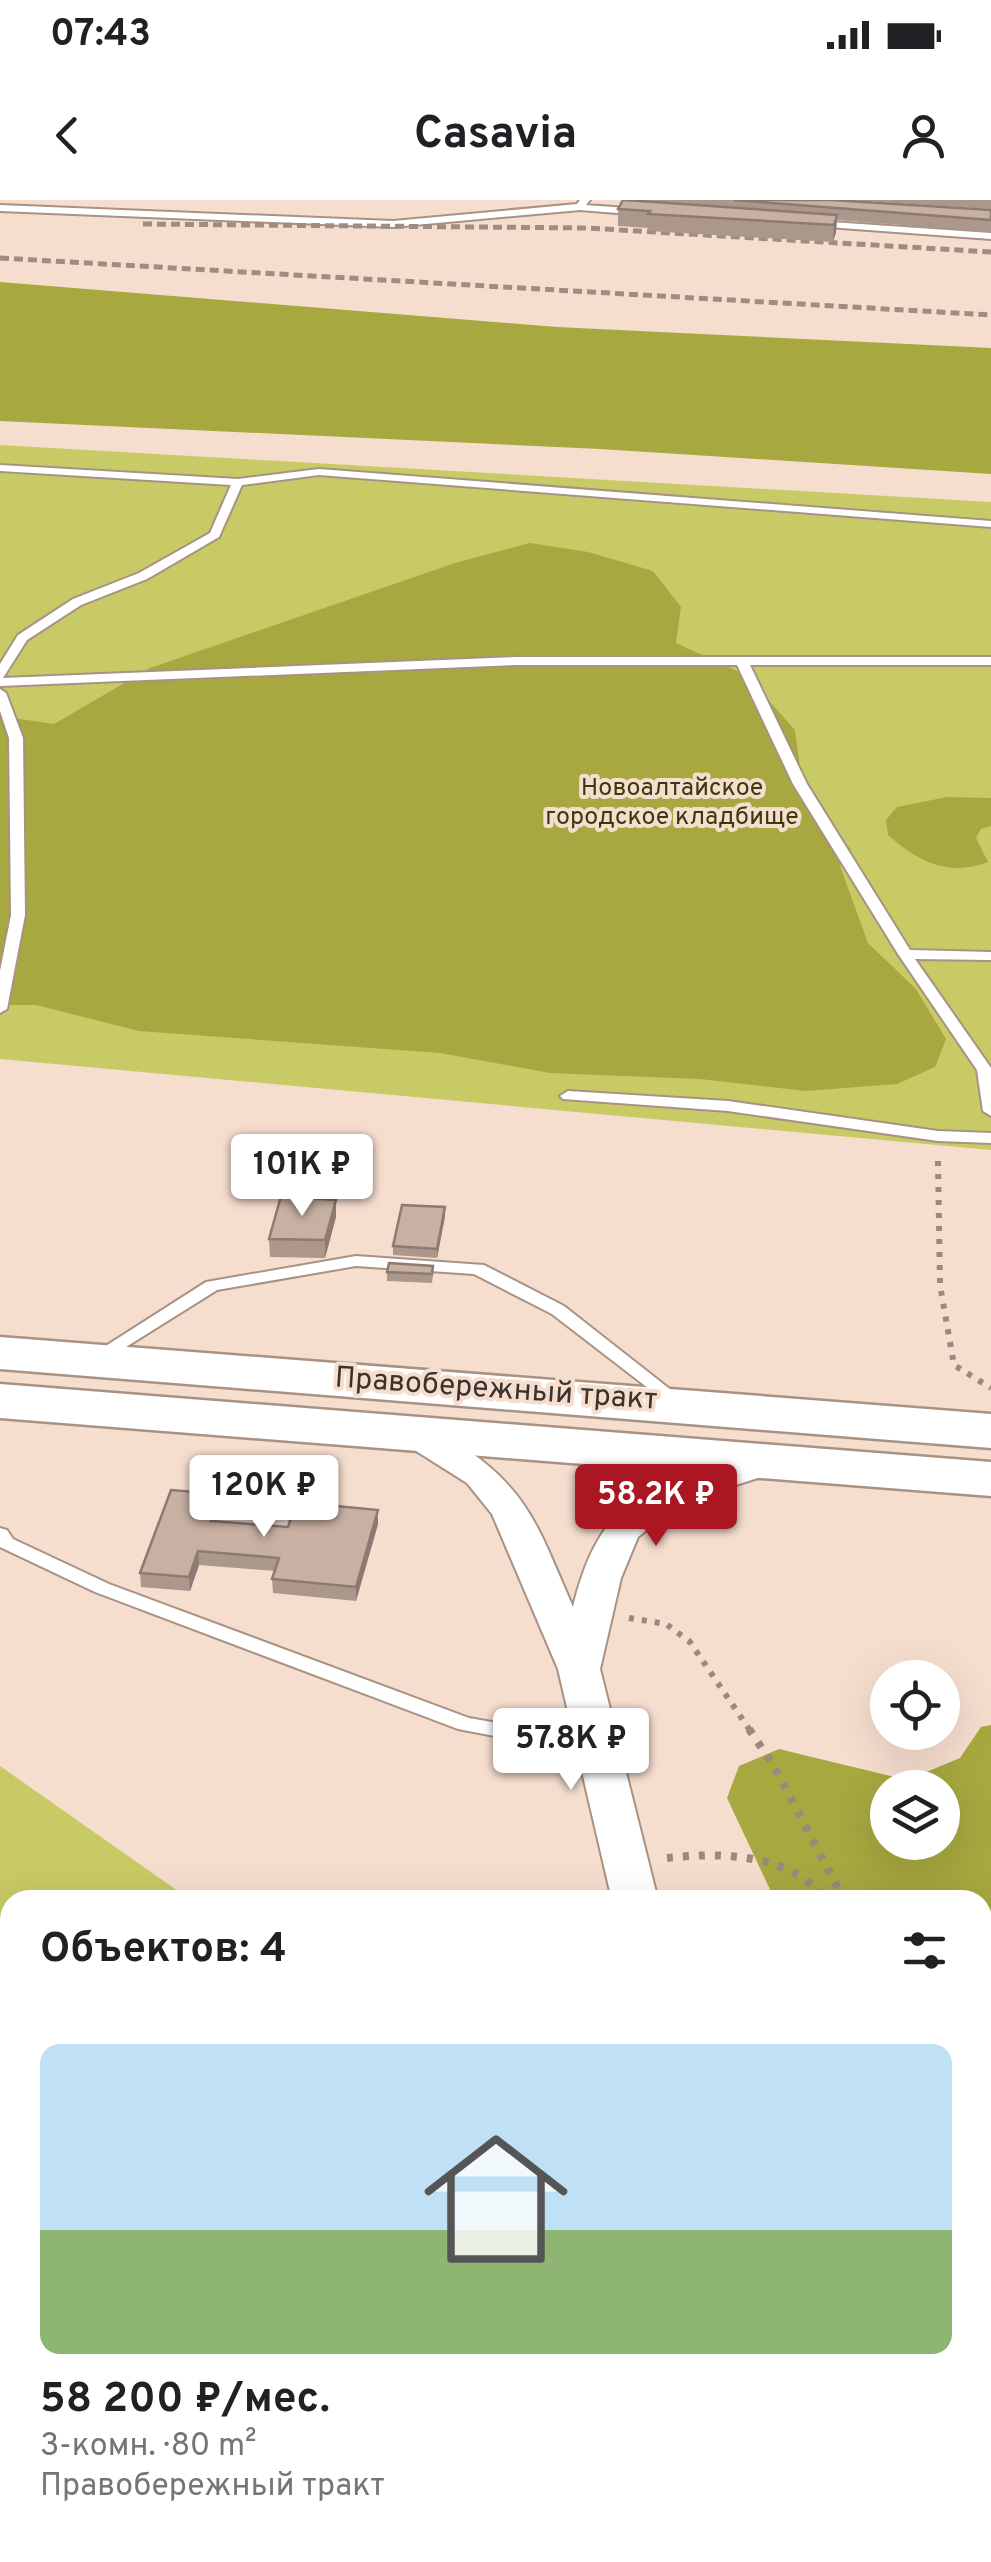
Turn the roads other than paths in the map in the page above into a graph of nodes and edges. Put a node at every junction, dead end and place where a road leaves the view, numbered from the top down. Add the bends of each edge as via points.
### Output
1 (582, 204) edge
2 (0, 208) edge
3 (659, 213) edge
4 (797, 222) edge
5 (991, 236) edge
6 (0, 468) edge
7 (238, 482) junction
8 (991, 524) edge
9 (991, 661) edge
10 (742, 662) junction
11 (0, 679) edge
12 (0, 693) edge
13 (904, 954) junction
14 (991, 956) edge
15 (0, 1009) edge
16 (568, 1096) dead end
17 (991, 1111) edge
18 (991, 1138) edge
19 (0, 1354) edge
20 (91, 1360) junction
21 (0, 1400) edge
22 (680, 1404) junction
23 (991, 1430) edge
24 (416, 1434) junction
25 (769, 1462) junction
26 (991, 1478) edge
27 (0, 1534) edge
28 (579, 1668) junction
29 (592, 1724) junction
30 (632, 1887) edge

1 - 2 lane via 393,224
1 - 3 lane
4 - 5 lane
6 - 7 lane
7 - 8 lane via 319,472
7 - 11 lane via 215,535 143,576 77,602 22,638
9 - 10 lane
10 - 11 lane via 517,661
10 - 13 lane via 800,784
12 - 15 lane via 16,738 18,915
13 - 14 lane
13 - 17 lane via 985,1070
16 - 18 lane via 728,1106
19 - 20 highway, Правобережный тракт
20 - 22 highway, Правобережный тракт
20 - 22 lane via 212,1286 356,1262 478,1269 558,1310
21 - 24 highway, Правобережный тракт
22 - 23 highway, Правобережный тракт
24 - 25 highway, Правобережный тракт
24 - 28 street via 481,1475 510,1511
25 - 26 highway, Правобережный тракт
25 - 28 street via 681,1491 639,1514 612,1546
27 - 29 lane via 6,1543 102,1588 465,1724 520,1734
28 - 29 street
29 - 30 street

